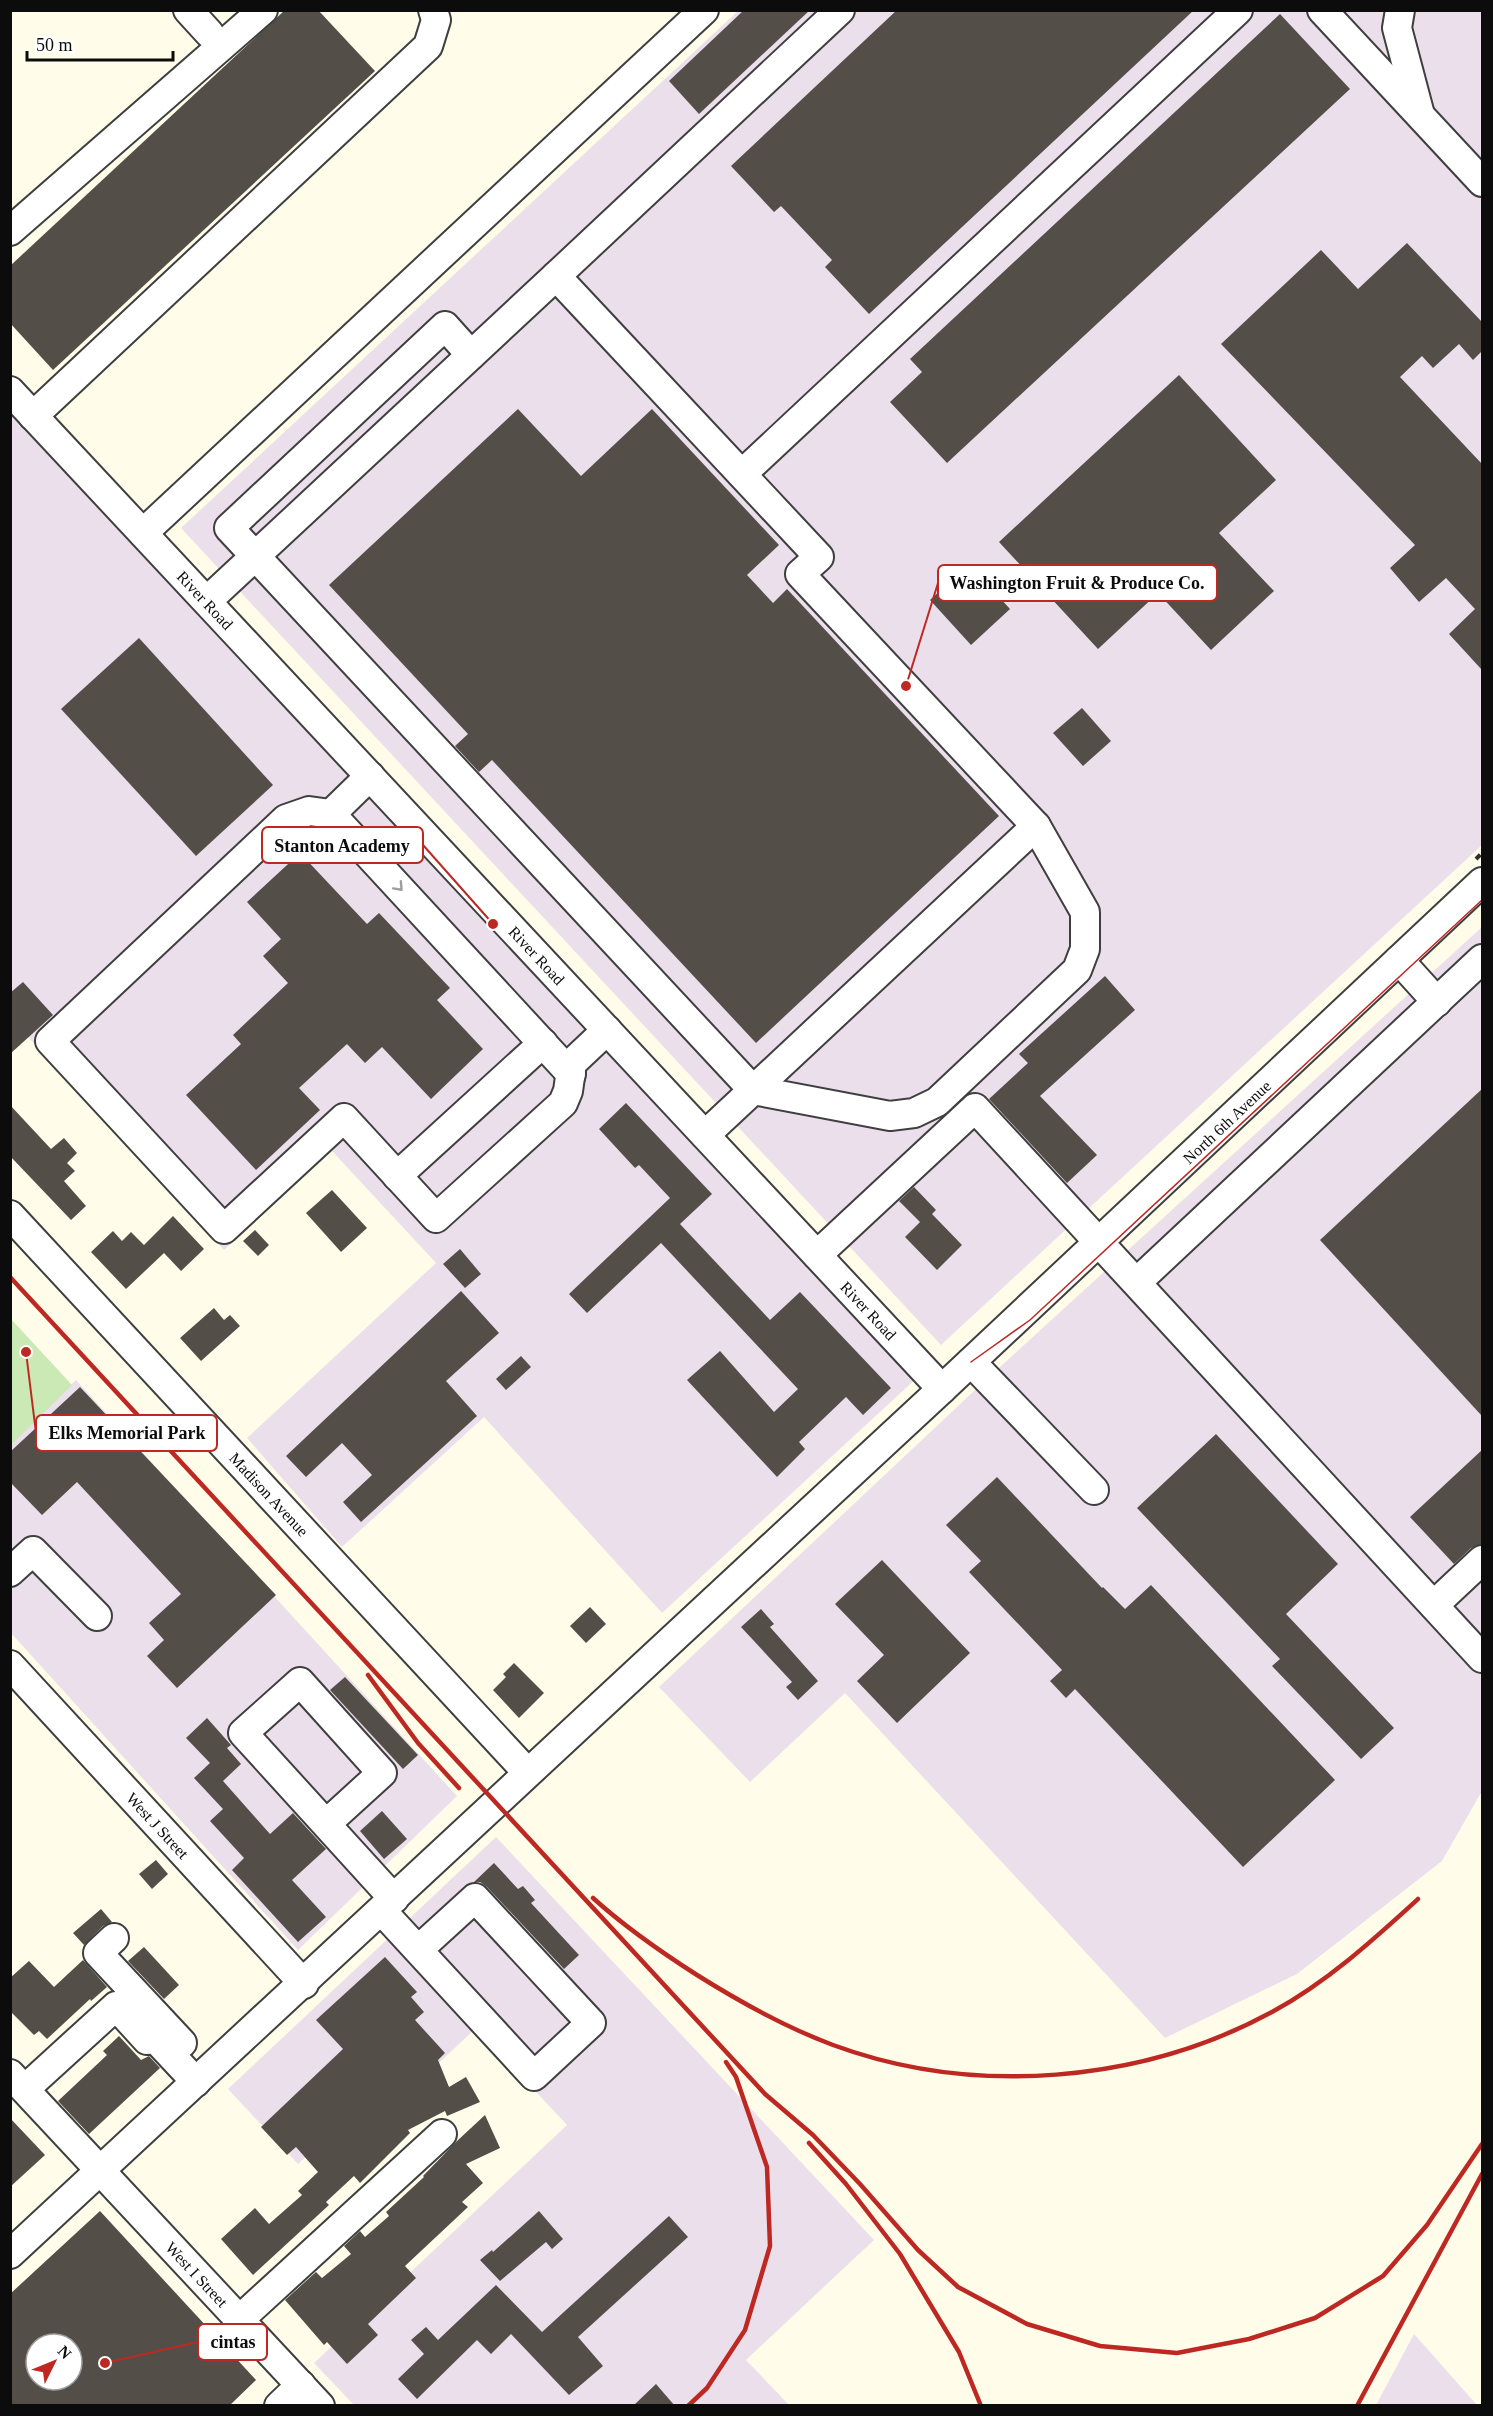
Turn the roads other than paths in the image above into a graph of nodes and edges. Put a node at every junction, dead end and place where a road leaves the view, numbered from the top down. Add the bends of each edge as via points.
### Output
1 (188, 10) edge
2 (263, 10) edge
3 (433, 10) edge
4 (704, 10) edge
5 (840, 10) edge
6 (1238, 10) edge
7 (1322, 10) edge
8 (1400, 10) edge
9 (209, 33) dead end
10 (1420, 116) junction
11 (1482, 182) edge
12 (10, 231) edge
13 (556, 276) junction
14 (471, 355) junction
15 (10, 391) edge
16 (33, 416) junction
17 (742, 474) junction
18 (143, 533) junction
19 (255, 557) junction
20 (207, 602) junction
21 (370, 776) junction
22 (331, 814) junction
23 (1036, 826) junction
24 (1482, 882) edge
25 (1482, 959) edge
26 (1399, 960) junction
27 (1437, 1002) junction
28 (608, 1030) junction
29 (543, 1043) junction
30 (571, 1074) junction
31 (753, 1090) junction
32 (705, 1135) junction
33 (398, 1176) junction
34 (10, 1215) edge
35 (1100, 1242) junction
36 (817, 1255) junction
37 (1137, 1282) junction
38 (971, 1362) junction
39 (942, 1389) junction
40 (1094, 1490) dead end
41 (1482, 1560) edge
42 (10, 1572) edge
43 (1434, 1605) junction
44 (97, 1616) dead end
45 (1482, 1658) edge
46 (10, 1665) edge
47 (527, 1773) junction
48 (326, 1824) junction
49 (388, 1905) junction
50 (114, 1938) dead end
51 (418, 1950) junction
52 (304, 1984) junction
53 (202, 2077) junction
54 (18, 2082) edge
55 (442, 2134) dead end
56 (100, 2169) junction
57 (10, 2254) edge
58 (240, 2319) junction
59 (310, 2395) edge
60 (279, 2406) edge

1 - 9 street
2 - 12 street
3 - 16 street via 436,20 428,46
4 - 18 street
5 - 13 street
6 - 17 street
7 - 10 street
8 - 10 street via 1397,28
10 - 11 street
13 - 14 street
13 - 17 street
14 - 19 street
14 - 19 street via 445,326 341,423 229,528
15 - 16 street, River Road
16 - 18 street, River Road
17 - 23 street via 819,557 800,574
18 - 20 street, River Road
19 - 20 street
19 - 31 street
20 - 21 street, River Road
21 - 22 street
21 - 28 street, River Road
22 -> 29 street
22 - 33 street via 309,811 286,819 50,1041 224,1229 344,1118
23 - 31 street
23 - 31 street via 1085,912 1086,949 1077,970 937,1102 914,1113 890,1116
24 - 26 street, North 6th Avenue
25 - 27 street
26 - 27 street
26 - 35 street, North 6th Avenue
27 - 37 street
28 - 30 street via 572,1063
28 - 32 street, River Road
29 - 30 street
29 - 33 street
30 - 33 street via 563,1103 436,1218
31 - 32 street
32 - 36 street, River Road
34 - 47 street, Madison Avenue
35 - 36 street via 975,1108
35 - 37 street
35 - 38 street, North 6th Avenue
36 - 39 street, River Road
37 - 43 street
38 - 39 street, North 6th Avenue
38 - 40 street
39 - 47 street, North 6th Avenue
41 - 43 street
42 - 44 street via 33,1551
43 - 45 street
46 - 52 street, West J Street
47 - 49 street, North 6th Avenue
48 - 48 street via 243,1733 300,1682 382,1773
48 - 49 street
49 - 51 street
49 - 52 street, North 6th Avenue
50 - 53 street via 98,1953
51 - 51 street via 534,2076 591,2023 475,1898
52 - 53 street, North 6th Avenue
53 - 54 street via 152,2035 147,2040 116,2006
53 - 56 street, North 6th Avenue
54 - 56 street, West I Street
55 - 58 street
56 - 57 street, North 6th Avenue
56 - 58 street, West I Street
58 - 59 street, West I Street
59 - 60 street

